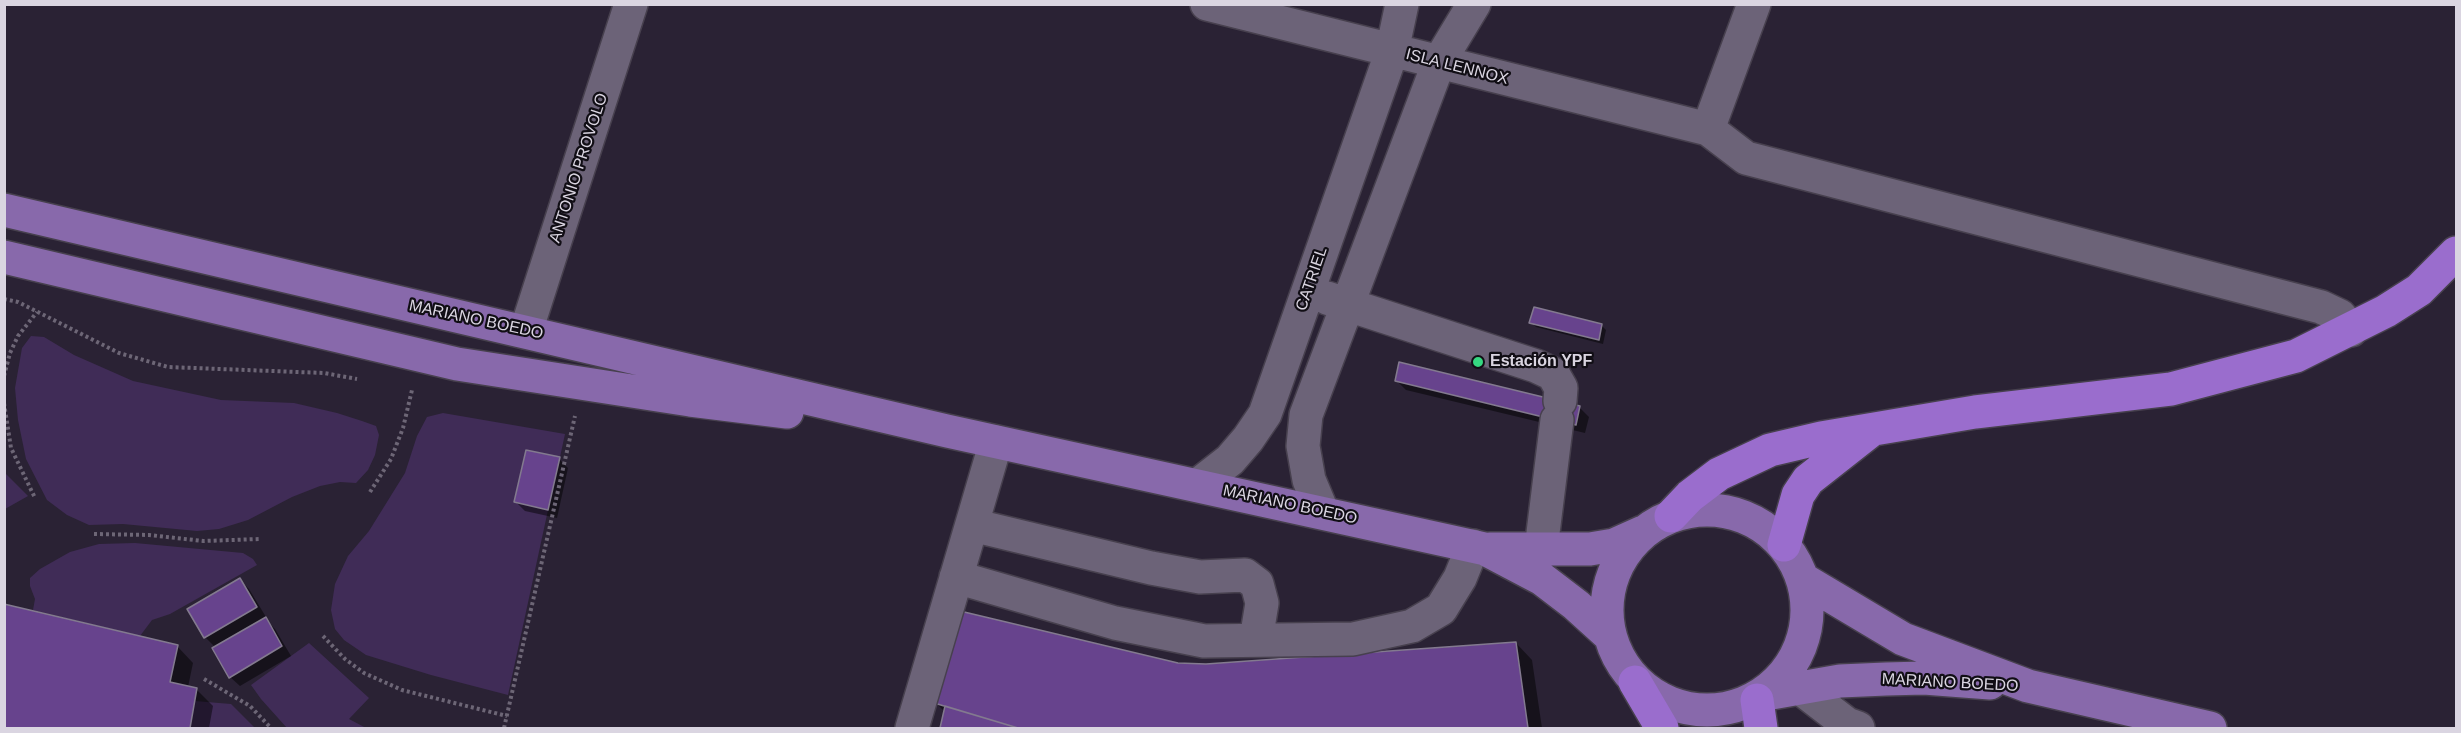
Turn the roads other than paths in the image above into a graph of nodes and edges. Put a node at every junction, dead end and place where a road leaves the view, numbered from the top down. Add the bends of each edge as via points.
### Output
1 (631, 4) edge
2 (1207, 4) edge
3 (1402, 4) edge
4 (1474, 4) edge
5 (1754, 4) edge
6 (1392, 51) junction
7 (1439, 62) junction
8 (1708, 129) junction
9 (4, 210) edge
10 (2457, 253) edge
11 (4, 257) edge
12 (1308, 291) junction
13 (1346, 305) junction
14 (2351, 330) junction
15 (526, 331) junction
16 (946, 431) junction
17 (1871, 431) junction
18 (996, 442) junction
19 (1198, 485) junction
20 (1322, 512) junction
21 (1657, 524) junction
22 (972, 525) junction
23 (1784, 545) junction
24 (1479, 547) junction
25 (1541, 549) junction
26 (956, 577) junction
27 (1804, 580) junction
28 (1608, 633) junction
29 (1256, 640) junction
30 (1635, 682) junction
31 (2028, 686) junction
32 (1799, 687) junction
33 (1761, 707) edge
34 (912, 729) edge
35 (1662, 729) edge
36 (1858, 729) edge
37 (2210, 729) edge

1 - 15 street, ANTONIO PROVOLO
2 - 6 street, ISLA LENNOX
3 - 6 street, CATRIEL
4 - 7 street
5 - 8 street
6 - 7 street, ISLA LENNOX
6 - 12 street, CATRIEL
7 - 8 street, ISLA LENNOX
7 - 13 street
8 - 14 street via 1746,158 2320,307 2340,316
9 - 15 main road, MARIANO BOEDO
10 - 14 highway via 2418,290
11 - 16 main road, MARIANO BOEDO via 457,364 690,400
12 - 13 street
12 - 19 street, CATRIEL via 1265,414 1230,460
13 - 20 street via 1306,415 1303,446 1309,480
13 - 25 street via 1553,374 1561,388
14 - 17 highway via 2296,356 2171,389 1975,411
15 - 16 main road, MARIANO BOEDO
16 - 18 main road, MARIANO BOEDO
17 - 21 highway via 1770,450 1719,474
17 - 23 highway via 1808,480 1798,495
18 - 19 main road, MARIANO BOEDO
18 - 22 street
19 - 20 main road, MARIANO BOEDO
20 - 24 main road, MARIANO BOEDO
21 - 23 main road via 1701,510 1732,513 1760,524
21 - 25 main road via 1606,546
21 - 28 main road, MARIANO BOEDO via 1624,552 1611,578 1606,606
22 - 26 street
22 - 29 street via 1200,577 1245,575 1257,584 1262,603
23 - 27 main road
24 - 25 main road
24 - 28 main road, MARIANO BOEDO via 1542,579
24 - 29 street via 1441,609 1412,626 1353,639
26 - 29 street via 1115,623 1204,641
26 - 34 street
27 - 31 main road, MARIANO BOEDO via 1903,639
27 - 33 main road via 1809,612 1803,644
28 - 30 main road, MARIANO BOEDO via 1619,660
30 - 33 main road, MARIANO BOEDO via 1664,702 1697,711
30 - 35 highway
31 - 32 main road, MARIANO BOEDO via 1924,678 1839,681
31 - 37 main road, MARIANO BOEDO
32 - 33 main road, MARIANO BOEDO
32 - 36 street

